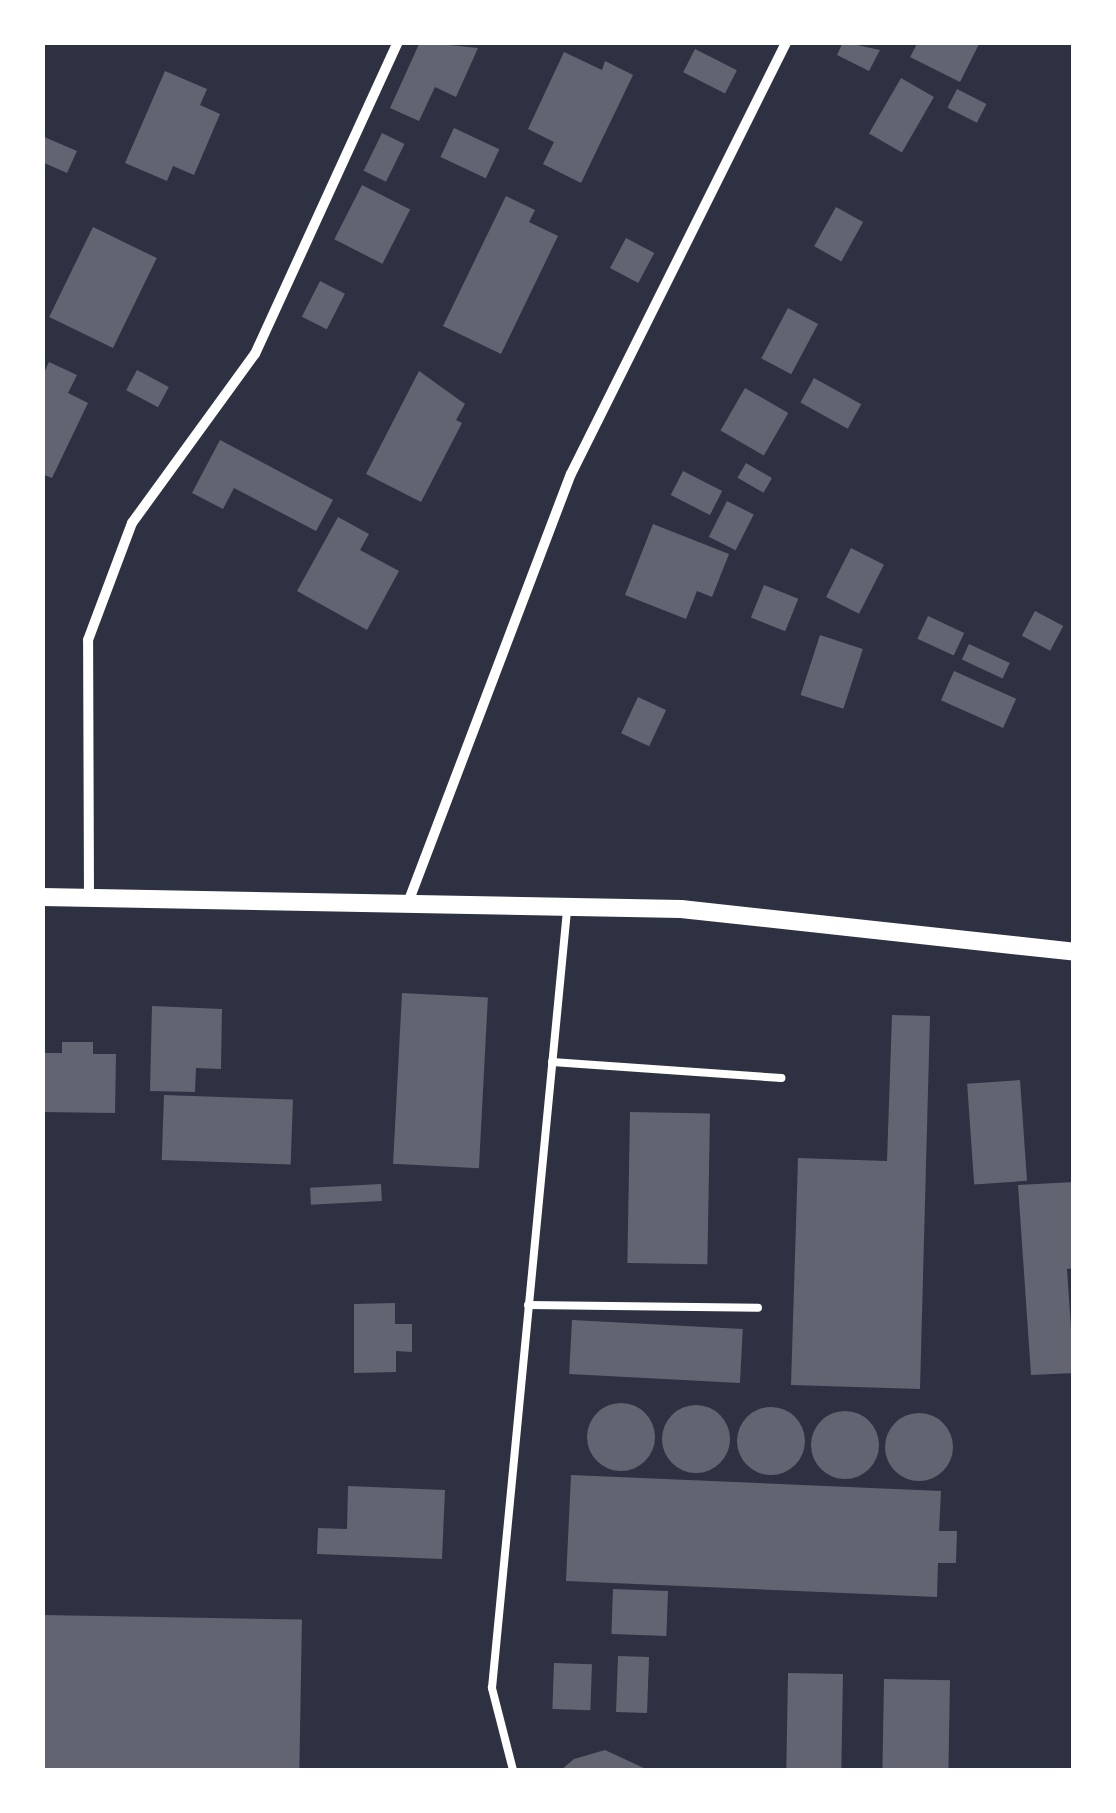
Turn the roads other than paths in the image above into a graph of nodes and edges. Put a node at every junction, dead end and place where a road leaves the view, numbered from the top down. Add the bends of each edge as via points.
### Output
1 (398, 42) edge
2 (786, 42) edge
3 (42, 897) edge
4 (89, 898) junction
5 (409, 900) junction
6 (567, 906) junction
7 (1074, 952) edge
8 (552, 1062) junction
9 (781, 1078) dead end
10 (528, 1305) junction
11 (758, 1308) dead end
12 (514, 1770) edge

1 - 4 street via 255,354 132,523 88,640
2 - 5 street via 571,474
3 - 4 street
4 - 5 street
5 - 6 street
6 - 7 street via 680,909
6 - 8 lane
8 - 9 lane
8 - 10 lane
10 - 11 lane
10 - 12 lane via 492,1688

